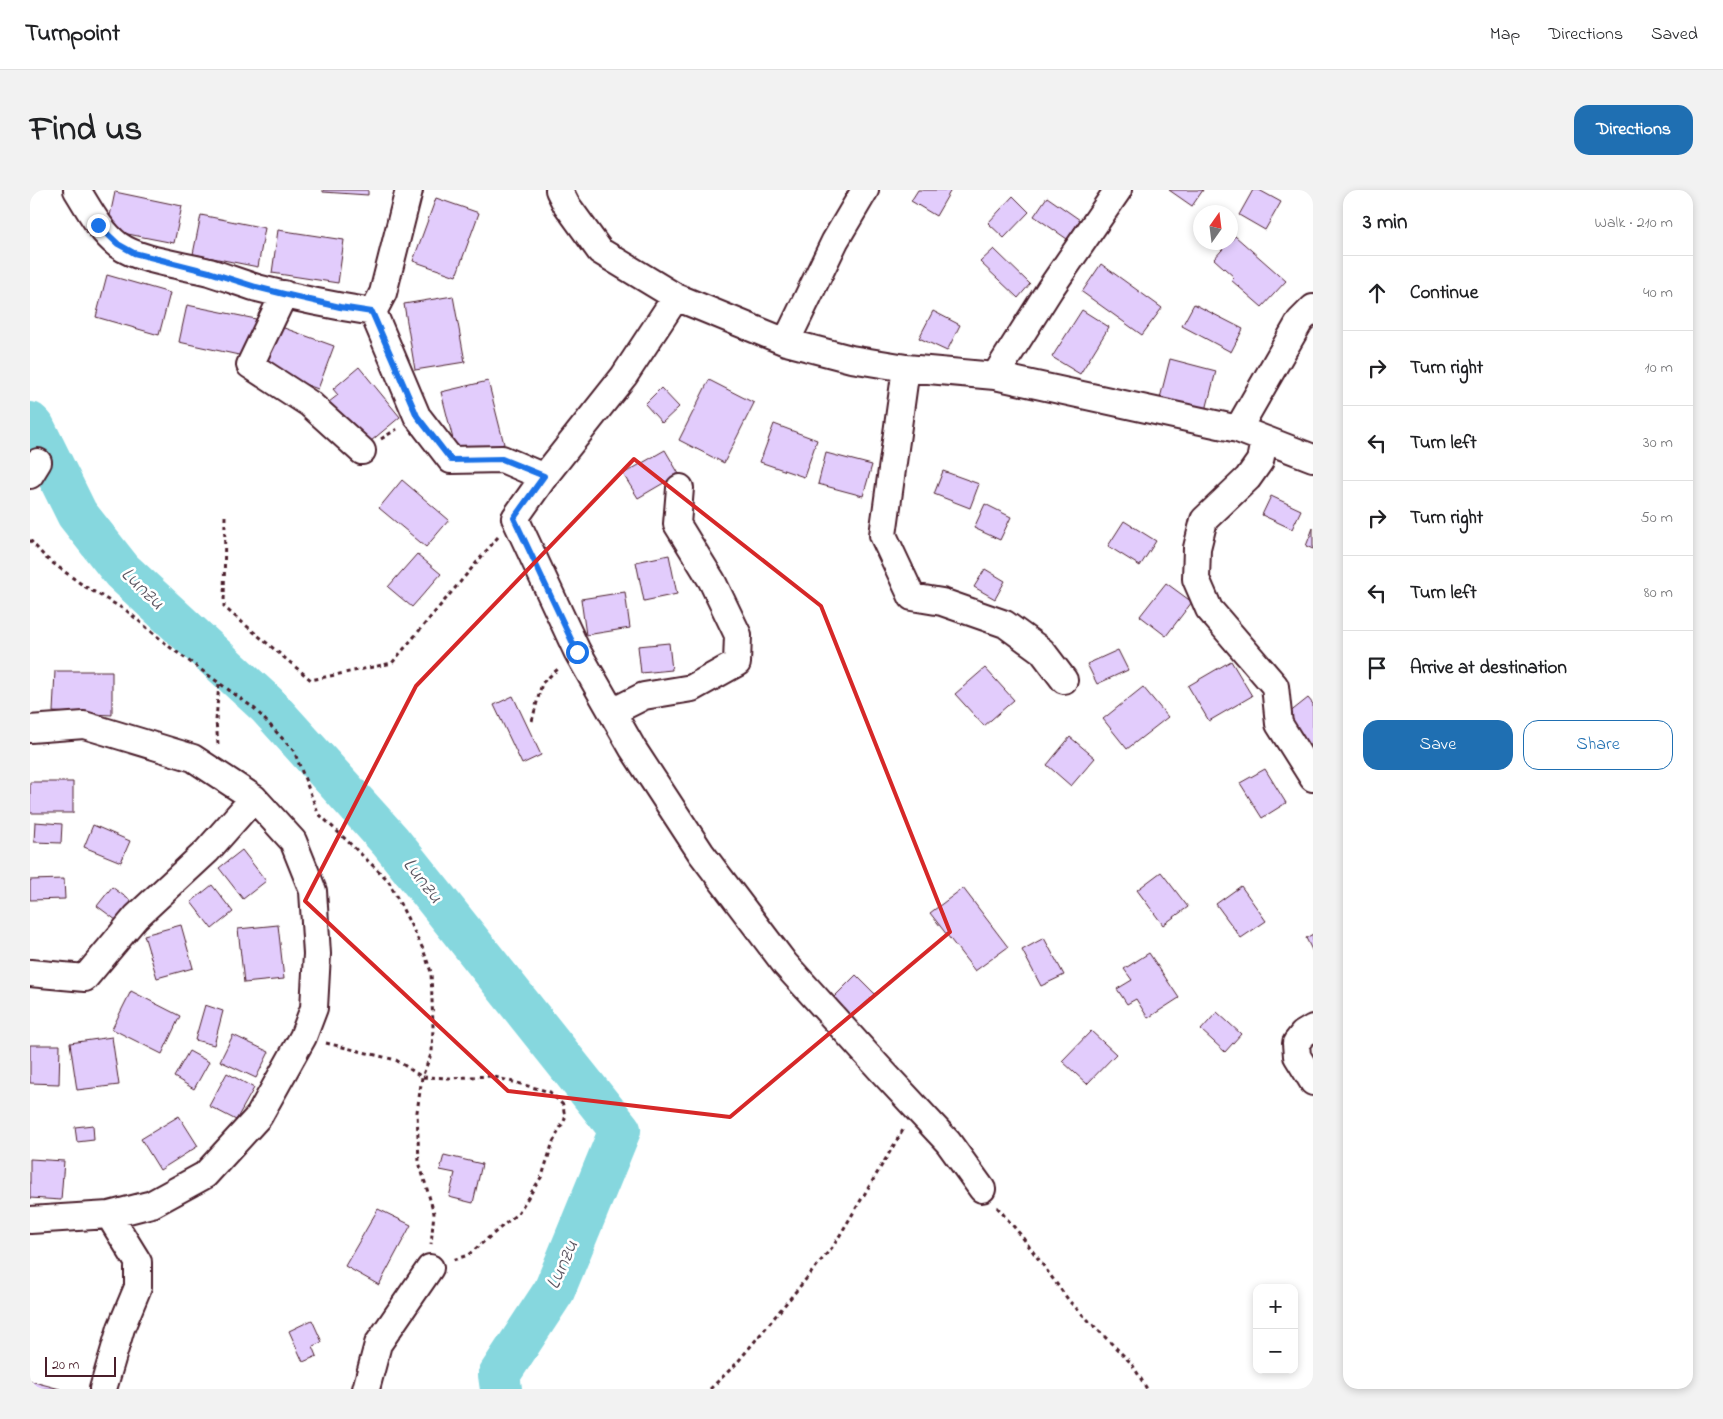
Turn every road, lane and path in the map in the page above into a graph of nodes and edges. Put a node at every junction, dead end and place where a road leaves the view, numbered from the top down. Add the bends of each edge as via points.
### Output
1 (77, 190) edge
2 (409, 190) edge
3 (559, 190) edge
4 (865, 190) edge
5 (1118, 190) edge
6 (284, 294) junction
7 (676, 297) junction
8 (1313, 308) edge
9 (372, 312) junction
10 (786, 342) junction
11 (906, 368) junction
12 (995, 376) junction
13 (417, 416) junction
14 (1238, 429) junction
15 (1264, 440) junction
16 (362, 451) joint
17 (1313, 458) edge
18 (544, 476) junction
19 (680, 488) dead end
20 (226, 516) dead end
21 (514, 518) junction
22 (577, 652) junction
23 (1064, 680) dead end
24 (219, 683) dead end
25 (612, 712) junction
26 (532, 721) dead end
27 (30, 729) edge
28 (224, 778) junction
29 (1313, 778) edge
30 (254, 798) junction
31 (30, 973) edge
32 (1313, 1028) edge
33 (303, 1037) junction
34 (1313, 1082) edge
35 (917, 1109) junction
36 (982, 1189) joint
37 (109, 1215) junction
38 (30, 1220) edge
39 (430, 1268) joint
40 (103, 1389) edge
41 (366, 1389) edge
42 (710, 1389) edge
43 (1147, 1389) edge

1 - 6 street via 98,225 118,244 134,253
2 - 9 street via 383,293
3 - 7 street via 600,251
4 - 10 street via 835,241
5 - 12 street
6 - 9 street
6 - 16 street via 250,365 310,404
7 - 10 street
7 - 18 street via 624,376
8 - 14 street via 1300,321
9 - 13 street
10 - 11 street
11 - 12 street
11 - 23 street via 883,535 912,596 942,602 1005,624 1042,652
12 - 14 street
13 - 16 path
13 - 18 street via 451,460 502,459
14 - 15 street
15 - 17 street
15 - 29 street via 1260,461 1248,478 1204,520 1197,548 1196,579 1209,609 1275,686 1278,724
18 - 21 street
19 - 25 street via 677,524 738,634 737,663 692,688 644,696
20 - 21 path via 224,607 312,680 392,663
21 - 22 street
22 - 25 street
22 - 26 path via 542,683
24 - 28 path via 216,721 218,758
25 - 35 street via 701,853 785,964
27 - 28 street via 84,726 193,758
28 - 30 street
30 - 31 street via 208,851 136,917 86,978
30 - 33 street via 293,841 312,891 317,954 314,1008
32 - 34 street via 1296,1042 1297,1056
33 - 37 street via 259,1116 205,1175 152,1204
33 - 39 path via 396,1060 422,1077 491,1076 550,1092 562,1105 565,1119 553,1142 542,1176 518,1213 468,1255
35 - 36 street via 948,1142
35 - 42 path via 834,1245 736,1364
36 - 43 path via 1070,1302 1132,1364
37 - 38 street
37 - 40 street via 138,1262 138,1287 121,1328
39 - 41 street via 378,1344

